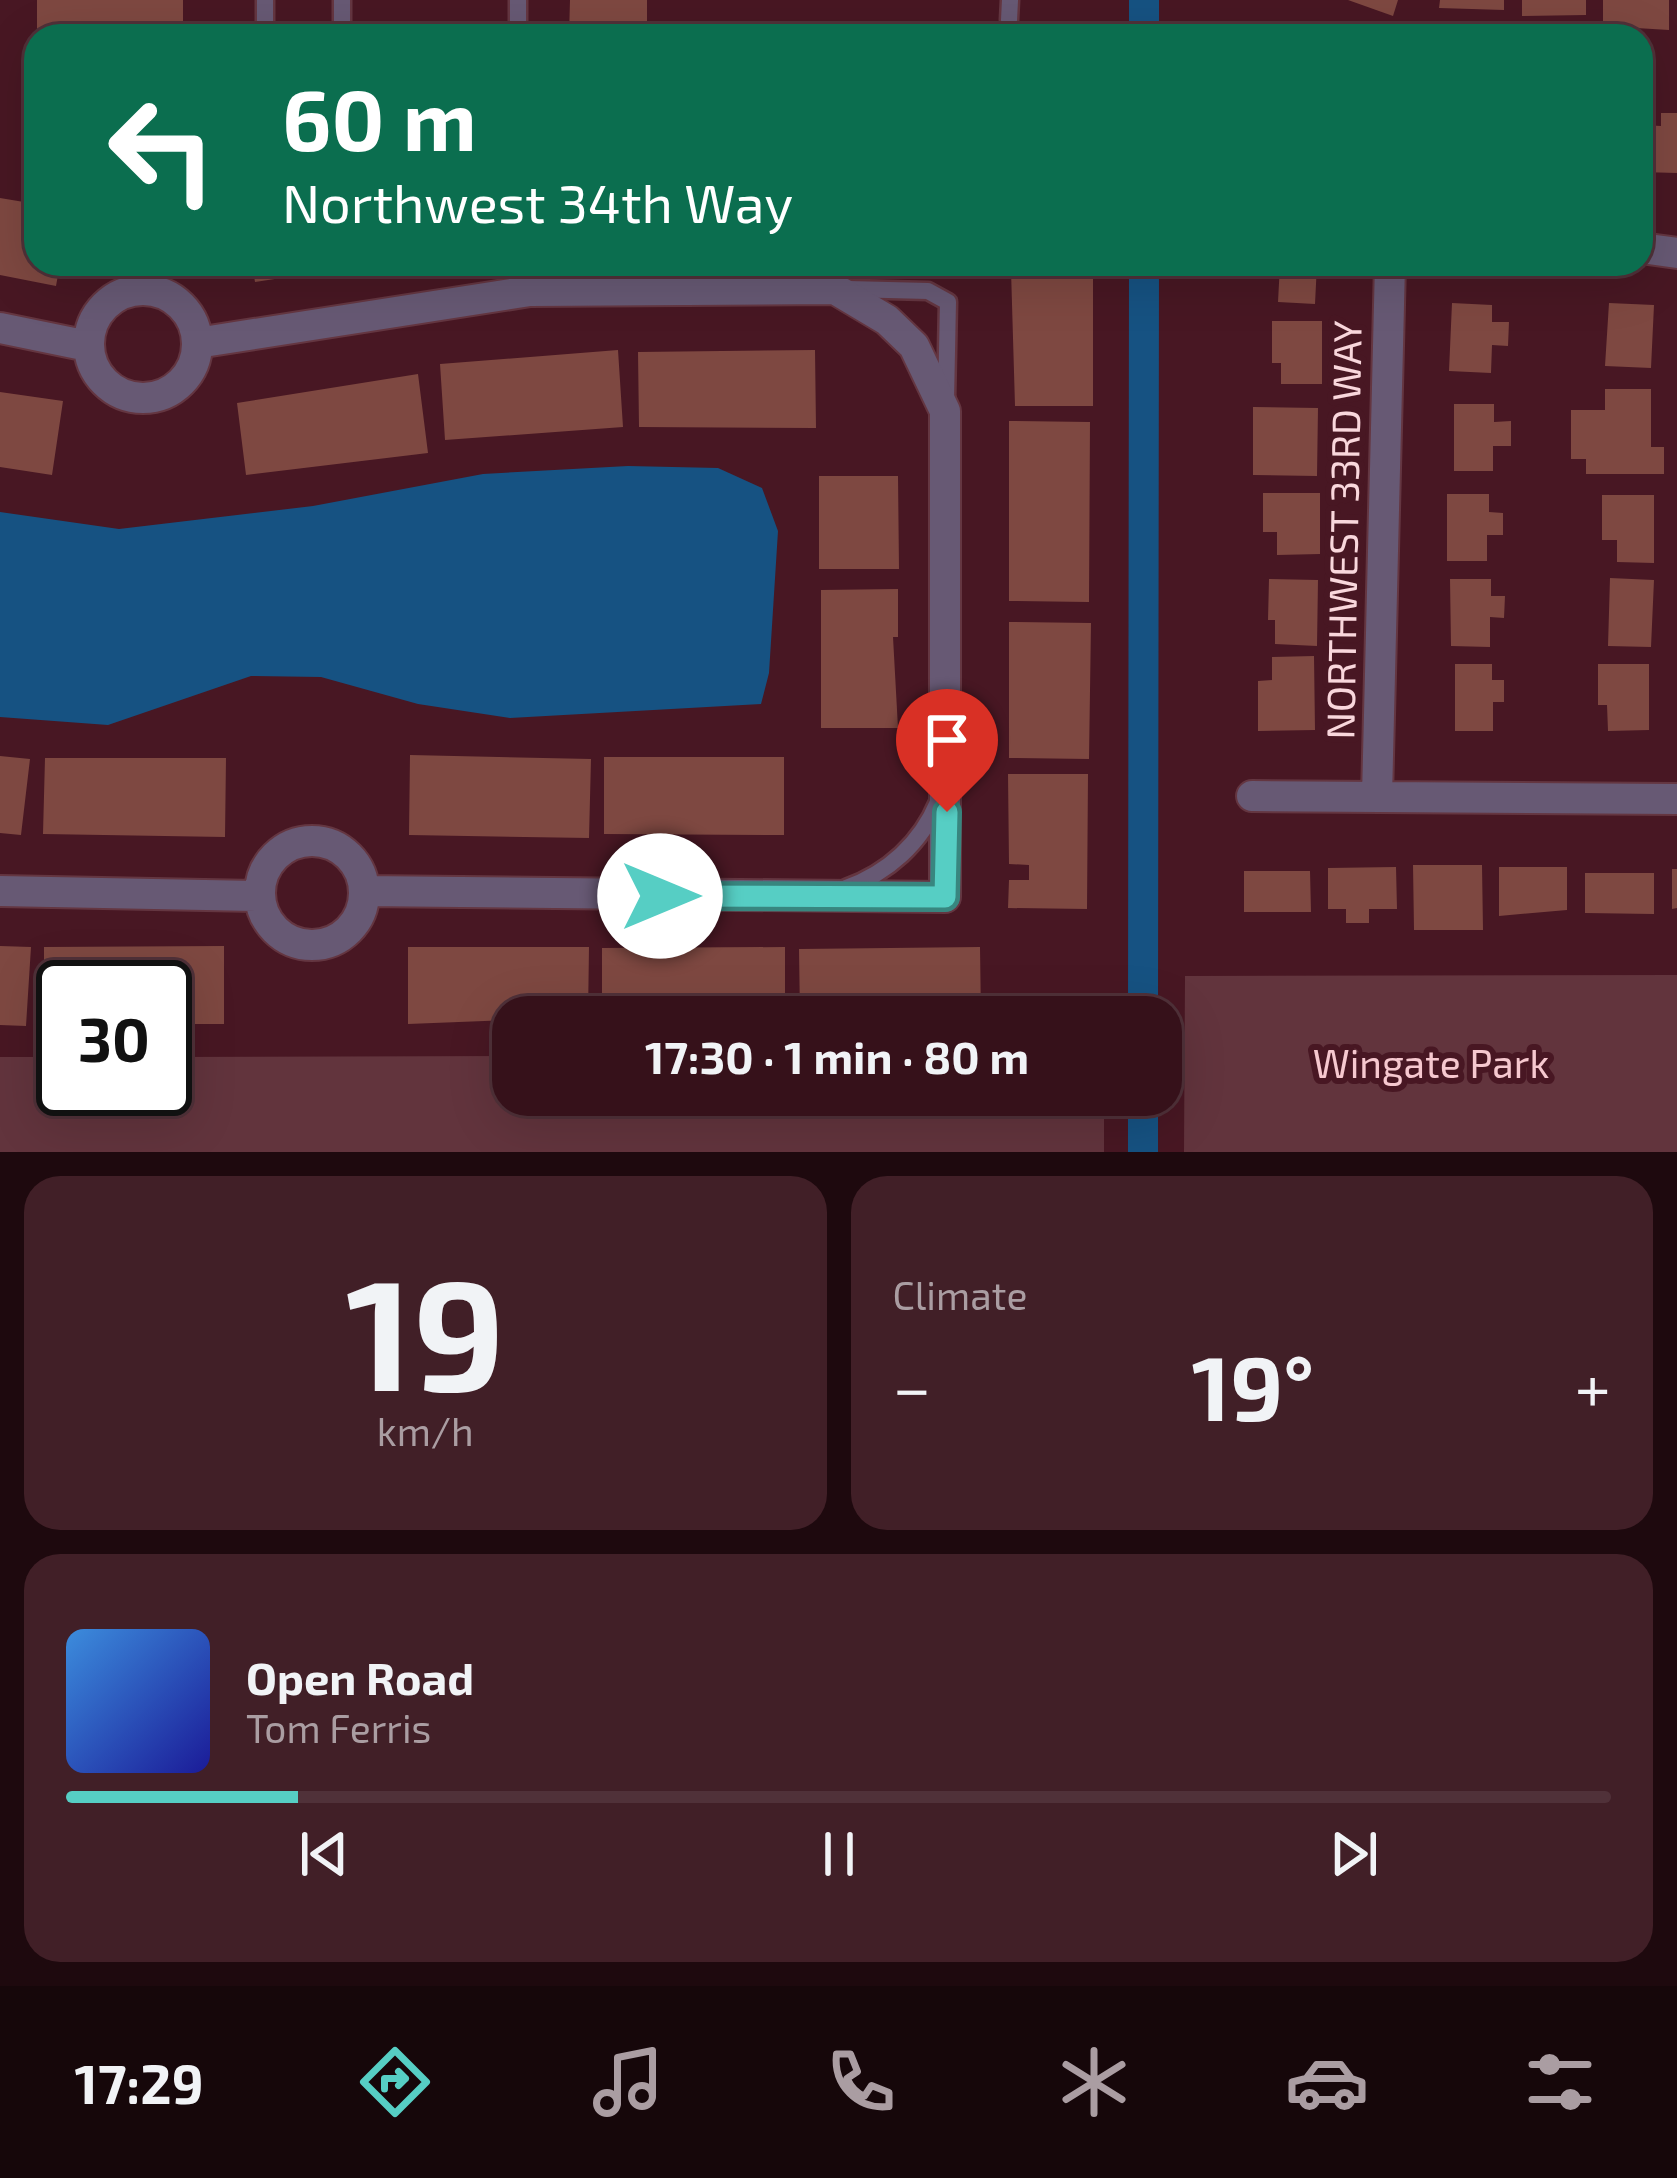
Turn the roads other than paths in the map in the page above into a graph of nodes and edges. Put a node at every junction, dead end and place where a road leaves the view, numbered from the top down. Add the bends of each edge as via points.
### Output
1 (1010, 0) edge
2 (1009, 20) dead end
3 (1390, 276) edge
4 (835, 289) junction
5 (0, 328) edge
6 (197, 343) junction
7 (88, 346) junction
8 (945, 412) junction
9 (948, 770) junction
10 (1252, 796) dead end
11 (1377, 797) junction
12 (1677, 799) edge
13 (0, 891) edge
14 (364, 891) junction
15 (259, 896) junction
16 (817, 896) junction

1 - 2 lane
3 - 11 street, NORTHWEST 33RD WAY
4 - 6 street via 530,291
4 - 8 street via 887,320 932,374
4 - 8 lane via 928,291 948,302
5 - 7 street
6 - 7 street via 183,382 144,399 104,384
6 - 7 street via 180,305 141,290 103,307
8 - 9 street
9 - 16 lane via 911,846 878,874
9 - 16 street via 945,897
10 - 11 street
11 - 12 street
13 - 15 street
14 - 15 street via 350,928 314,946 276,932
14 - 15 street via 347,855 309,841 273,858
14 - 16 street

